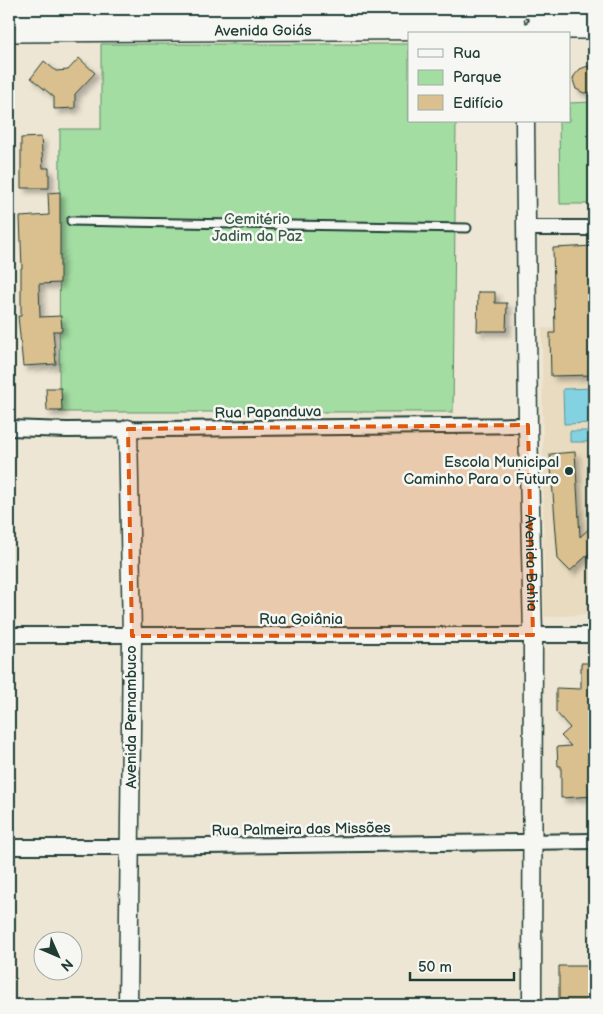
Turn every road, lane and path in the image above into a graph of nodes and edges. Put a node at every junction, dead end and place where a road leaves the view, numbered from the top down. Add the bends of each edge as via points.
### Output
1 (124, 11) edge
2 (9, 14) edge
3 (594, 14) edge
4 (326, 18) edge
5 (526, 21) edge
6 (594, 29) edge
7 (9, 32) edge
8 (525, 122) edge
9 (72, 221) dead end
10 (467, 228) dead end
11 (526, 228) junction
12 (594, 228) edge
13 (528, 425) junction
14 (9, 428) edge
15 (128, 429) junction
16 (9, 635) edge
17 (533, 635) junction
18 (594, 635) edge
19 (132, 636) junction
20 (594, 841) edge
21 (532, 842) junction
22 (9, 847) edge
23 (130, 847) junction
24 (128, 1005) edge
25 (532, 1005) edge

1 - 2 main road, Avenida Goiás
1 - 4 main road, Avenida Goiás
3 - 5 main road, Avenida Goiás
4 - 5 main road, Avenida Goiás
4 - 7 main road, Avenida Goiás
5 - 6 main road, Avenida Goiás
8 - 11 street, Avenida Bahia
9 - 10 lane
11 - 12 street
11 - 13 street, Avenida Bahia
13 - 15 street, Rua Papanduva
13 - 17 street, Avenida Bahia
14 - 15 street, Rua Papanduva
15 - 19 street, Avenida Pernambuco
16 - 19 street, Rua Goiânia
17 - 18 street, Rua Goiânia
17 - 19 street, Rua Goiânia
17 - 21 street, Avenida Bahia
19 - 23 street, Avenida Pernambuco
20 - 21 street, Rua Palmeira das Missões
21 - 23 street, Rua Palmeira das Missões
21 - 25 street, Avenida Bahia
22 - 23 street, Rua Palmeira das Missões
23 - 24 street, Avenida Pernambuco

